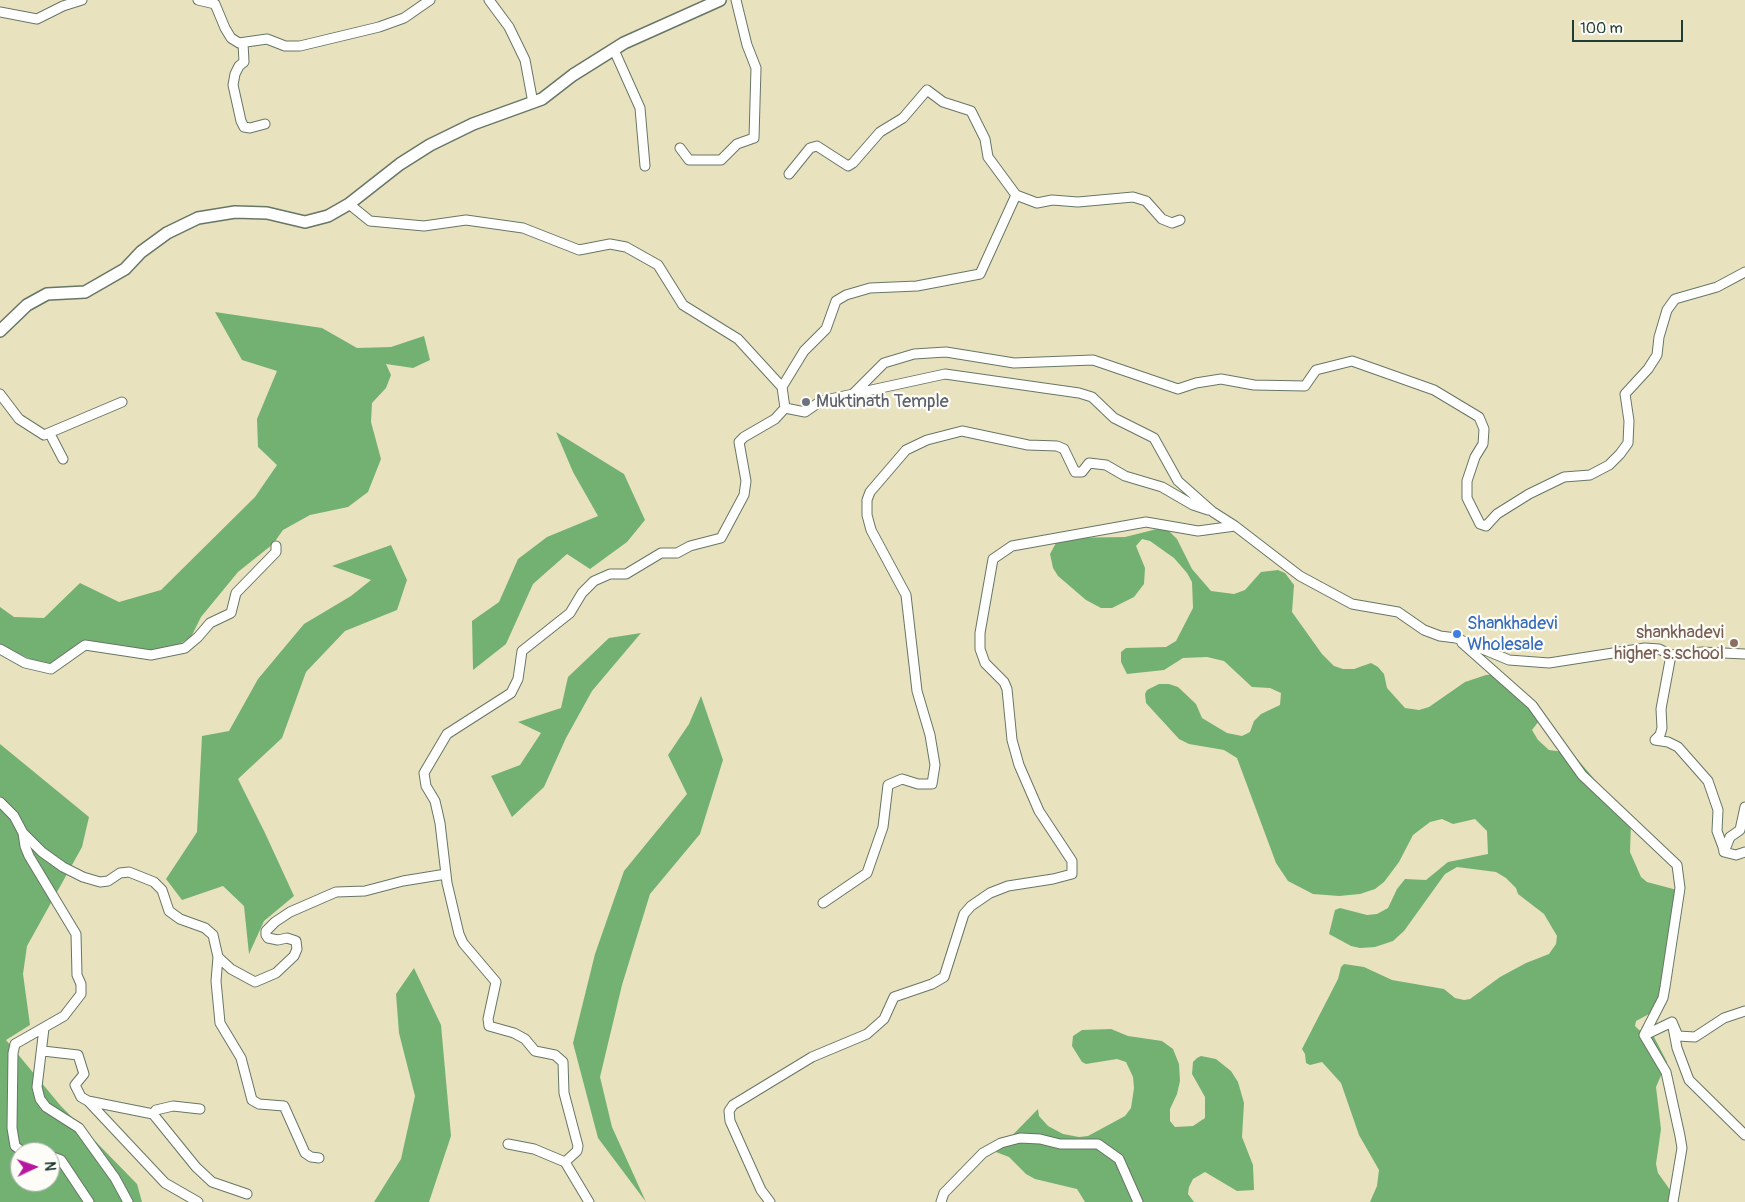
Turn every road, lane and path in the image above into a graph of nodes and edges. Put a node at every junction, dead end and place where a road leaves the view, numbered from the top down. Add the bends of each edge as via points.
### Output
1 (82, 0) edge
2 (198, 0) edge
3 (430, 0) edge
4 (489, 0) edge
5 (720, 0) edge
6 (736, 0) edge
7 (0, 12) edge
8 (243, 43) junction
9 (614, 50) junction
10 (533, 103) junction
11 (265, 124) dead end
12 (680, 148) dead end
13 (645, 166) dead end
14 (789, 174) dead end
15 (1016, 195) junction
16 (349, 204) junction
17 (1180, 220) dead end
18 (1745, 272) edge
19 (0, 331) edge
20 (782, 387) junction
21 (854, 393) junction
22 (0, 394) edge
23 (122, 402) dead end
24 (785, 408) junction
25 (50, 434) junction
26 (63, 459) dead end
27 (1213, 512) junction
28 (1235, 526) junction
29 (276, 546) dead end
30 (1456, 638) junction
31 (0, 649) edge
32 (1745, 654) edge
33 (1672, 656) junction
34 (0, 802) edge
35 (1745, 807) edge
36 (23, 833) junction
37 (1723, 847) junction
38 (1745, 852) edge
39 (446, 874) junction
40 (823, 903) dead end
41 (218, 957) junction
42 (1745, 1010) edge
43 (1672, 1022) junction
44 (44, 1028) junction
45 (1644, 1035) junction
46 (43, 1051) junction
47 (88, 1101) junction
48 (200, 1110) dead end
49 (153, 1114) junction
50 (1745, 1135) edge
51 (14, 1142) edge
52 (508, 1144) dead end
53 (319, 1158) dead end
54 (60, 1160) edge
55 (565, 1162) junction
56 (247, 1194) dead end
57 (88, 1202) edge
58 (128, 1202) edge
59 (198, 1202) edge
60 (589, 1202) edge
61 (770, 1202) edge
62 (941, 1202) edge
63 (1138, 1202) edge
64 (1673, 1202) edge

1 - 7 street via 36,19
2 - 8 street via 215,4 231,38
3 - 8 street via 404,18 319,43 285,46 267,39
4 - 10 street via 509,27 525,60
5 - 9 street via 636,36
6 - 12 street via 756,68 754,138 738,144 721,160 689,160
8 - 11 street via 244,62 235,74 233,85 241,122 250,128
9 - 10 street
9 - 13 street via 640,108
10 - 16 street via 473,124 437,141 400,164
14 - 15 street via 810,148 817,146 848,166 853,163 880,132 904,118 927,90 943,102 970,112 985,139 988,157
15 - 17 street via 1037,203 1133,197 1146,200 1162,219 1172,223
15 - 20 street via 980,274 917,286 870,288 846,295 836,301 826,329 804,351
16 - 19 street via 321,219 305,222 267,213 235,212 198,218 167,233 125,269 85,292 47,294 27,305
16 - 20 street via 370,222 424,226 466,220 523,228 579,250 610,244 626,247 658,265 683,305 738,339
18 - 21 street via 1717,287 1676,299 1667,310 1657,355 1625,394 1628,443 1620,454 1590,475 1564,477 1529,494 1497,514 1486,526 1480,524 1467,498 1467,481 1483,444 1484,429 1479,417 1434,390 1352,361 1316,370 1305,386 1254,385 1221,379 1178,389 1093,360 1014,364 938,352 914,354 884,363
20 - 24 street
21 - 24 street via 821,402 805,412
21 - 27 street via 945,374 1092,397 1114,418 1154,438 1178,481
22 - 25 street via 19,419 44,435
23 - 25 street
24 - 39 street via 775,419 739,442 746,481 744,495 721,538 677,553 661,554 626,574 610,574 594,581 570,613 522,651 518,679 511,693 447,734 424,773 426,786 435,801
25 - 26 street
27 - 28 street
27 - 40 street via 1193,505 1162,486 1125,476 1106,465 1089,463 1082,472 1075,472 1064,449 1056,446 1028,445 962,431 926,440 906,450 870,492 867,515 871,530 906,595 917,691 930,736 934,765 932,784 902,779 888,784 883,827 866,873
28 - 30 street via 1300,576 1335,597 1352,604 1398,612 1424,630
28 - 61 street via 1198,532 1146,522 1012,546 993,559 980,650 985,663 1007,689 1012,740 1019,765 1039,811 1072,861 1072,874 1008,886 990,893 964,914 944,977 894,997 884,1020 867,1034 812,1057 733,1105 729,1111 730,1121 761,1190
29 - 31 street via 276,552 236,593 231,613 210,623 185,648 151,655 86,645 51,669 25,663
30 - 33 street via 1509,660 1549,663 1644,648
30 - 45 street via 1532,705 1582,775 1677,865 1680,888 1664,992
32 - 33 street via 1702,652
33 - 37 street via 1661,708 1662,728 1655,740 1678,747 1708,781 1718,810 1717,831
34 - 36 street via 14,816
35 - 37 street via 1740,830
36 - 41 street via 42,852 83,877 100,882 129,872 154,882 162,890 169,911 206,928 213,935
36 - 44 street via 29,856 76,934 81,994 64,1016
37 - 38 street via 1724,852 1736,855
39 - 41 street via 365,891 336,892 290,912 275,922 266,935 278,940 296,941 294,956 286,965 255,982 243,977
39 - 55 street via 463,943 496,982 489,1026 514,1033 526,1039 535,1050 555,1055 563,1062 564,1093 578,1146
41 - 53 street via 216,981 220,1023 241,1058 252,1100 259,1104 284,1106 305,1153
42 - 43 street via 1724,1018 1695,1037 1678,1036
43 - 45 street
43 - 50 street via 1677,1048 1689,1080
44 - 46 street
44 - 51 street via 15,1044 12,1053
45 - 64 street via 1666,1072 1680,1136 1682,1148
46 - 47 street via 78,1055 84,1074 75,1086 81,1097
46 - 58 street via 37,1087 40,1100 79,1128
47 - 49 street
47 - 59 street via 165,1183
48 - 49 street via 173,1106 156,1110
49 - 56 street via 212,1182
52 - 55 street via 534,1149
54 - 57 street
55 - 60 street
62 - 63 street via 944,1193 983,1153 1001,1143 1020,1138 1040,1138 1060,1144 1098,1144 1119,1159

